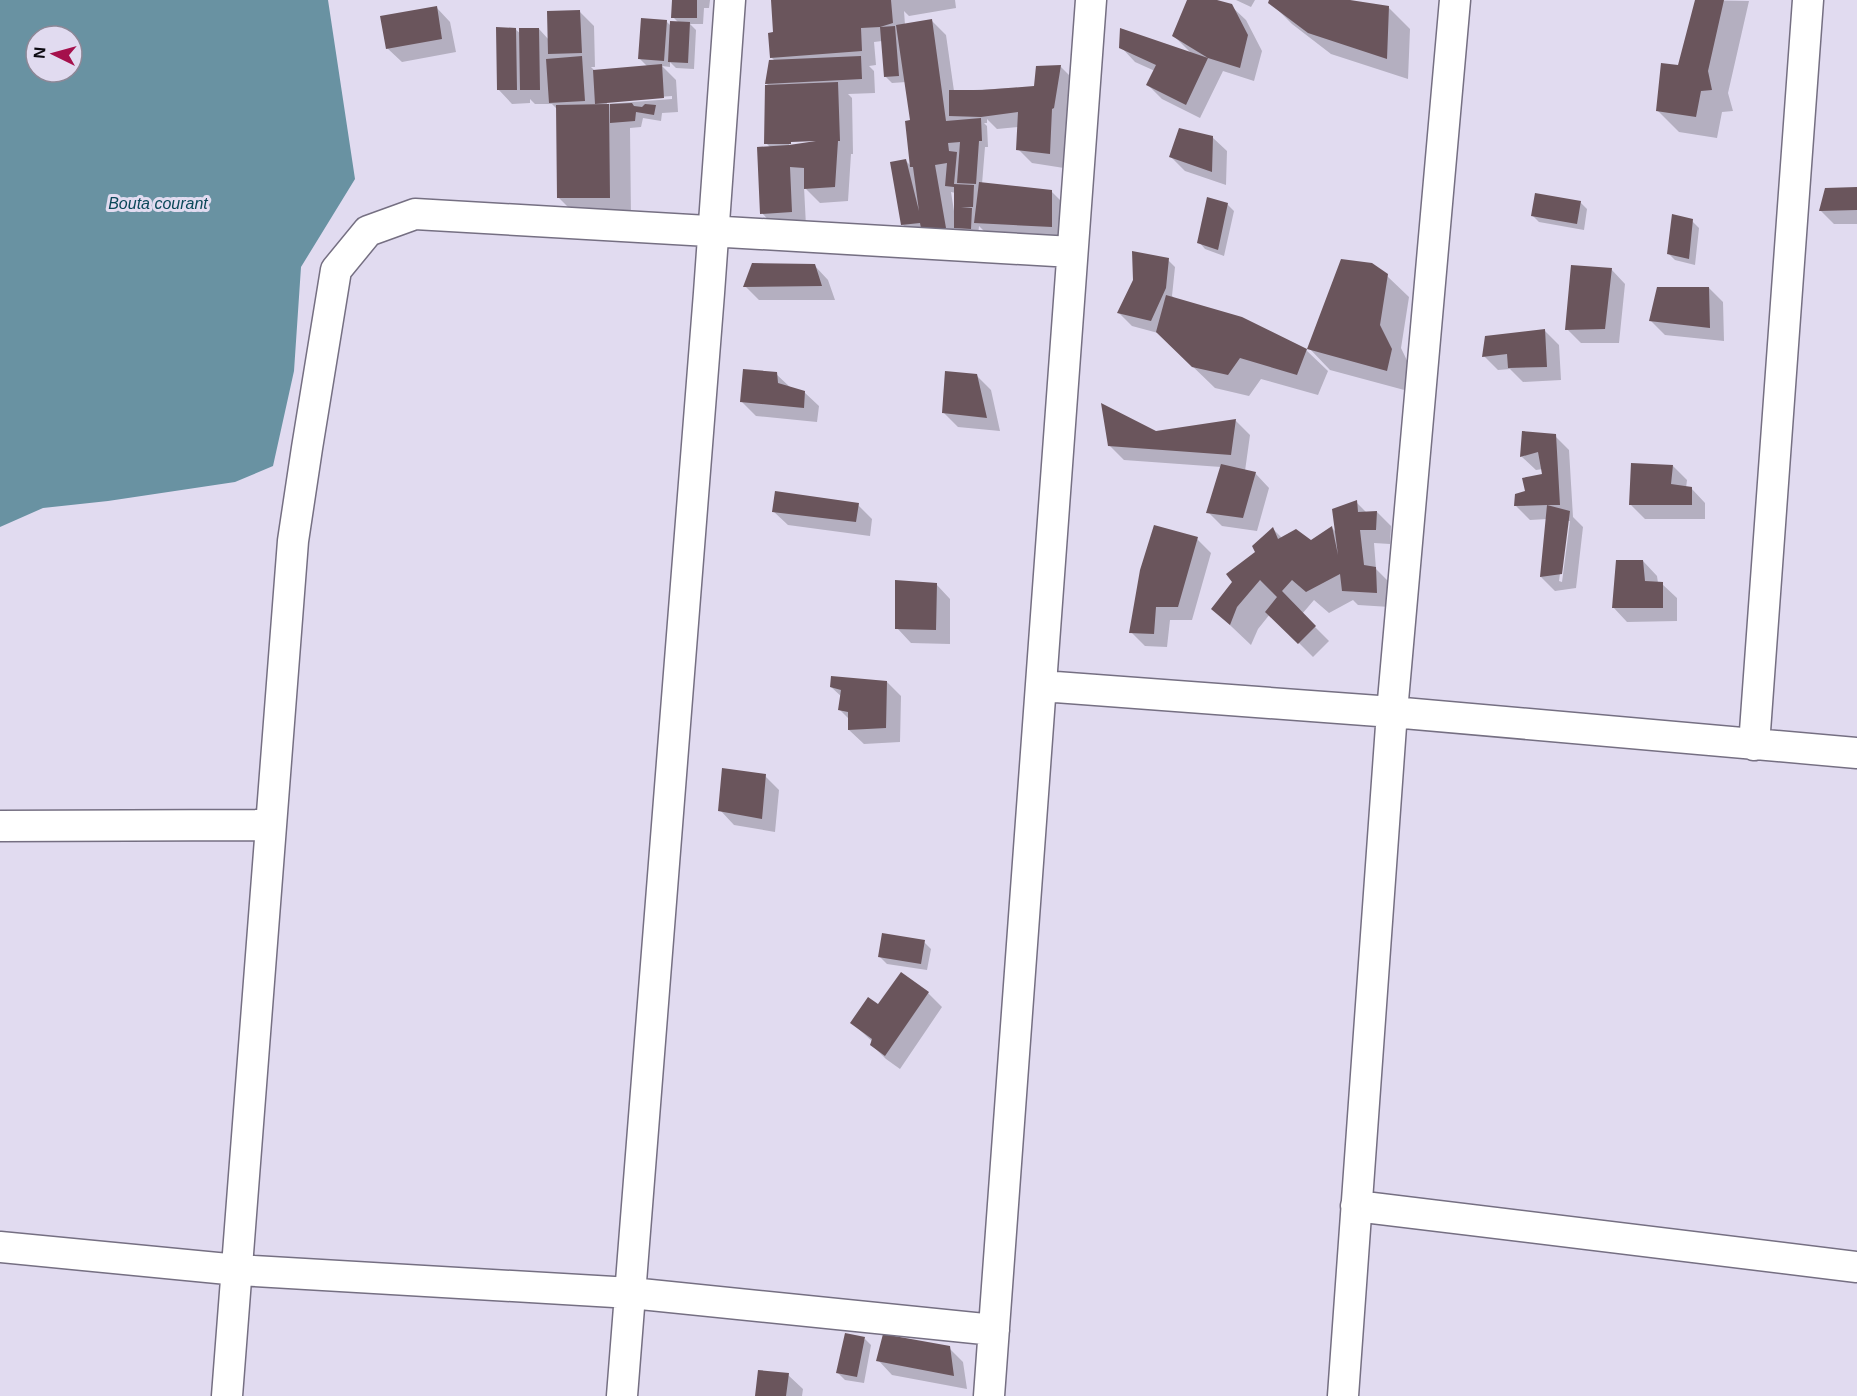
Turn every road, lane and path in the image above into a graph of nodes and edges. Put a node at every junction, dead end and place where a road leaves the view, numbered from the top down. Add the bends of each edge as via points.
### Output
1 (730, 0) edge
2 (1091, 0) edge
3 (1455, 0) edge
4 (1808, 0) edge
5 (714, 231) junction
6 (1072, 252) junction
7 (1042, 686) junction
8 (1392, 712) junction
9 (1754, 745) junction
10 (1857, 753) edge
11 (271, 825) junction
12 (0, 826) edge
13 (1356, 1206) junction
14 (0, 1247) edge
15 (1857, 1267) edge
16 (238, 1270) junction
17 (631, 1293) junction
18 (994, 1330) junction
19 (227, 1396) edge
20 (622, 1396) edge
21 (989, 1396) edge
22 (1343, 1396) edge

1 - 5 street
2 - 6 street
3 - 8 street
4 - 9 street
5 - 6 street
5 - 11 street via 415,214 368,231 336,270 293,541
5 - 17 street
6 - 7 street
7 - 8 street
7 - 18 street
8 - 9 street
8 - 13 street
9 - 10 street
11 - 12 street
11 - 16 street
13 - 15 street
13 - 22 street
14 - 16 street
16 - 17 street
16 - 19 street
17 - 18 street
17 - 20 street
18 - 21 street

